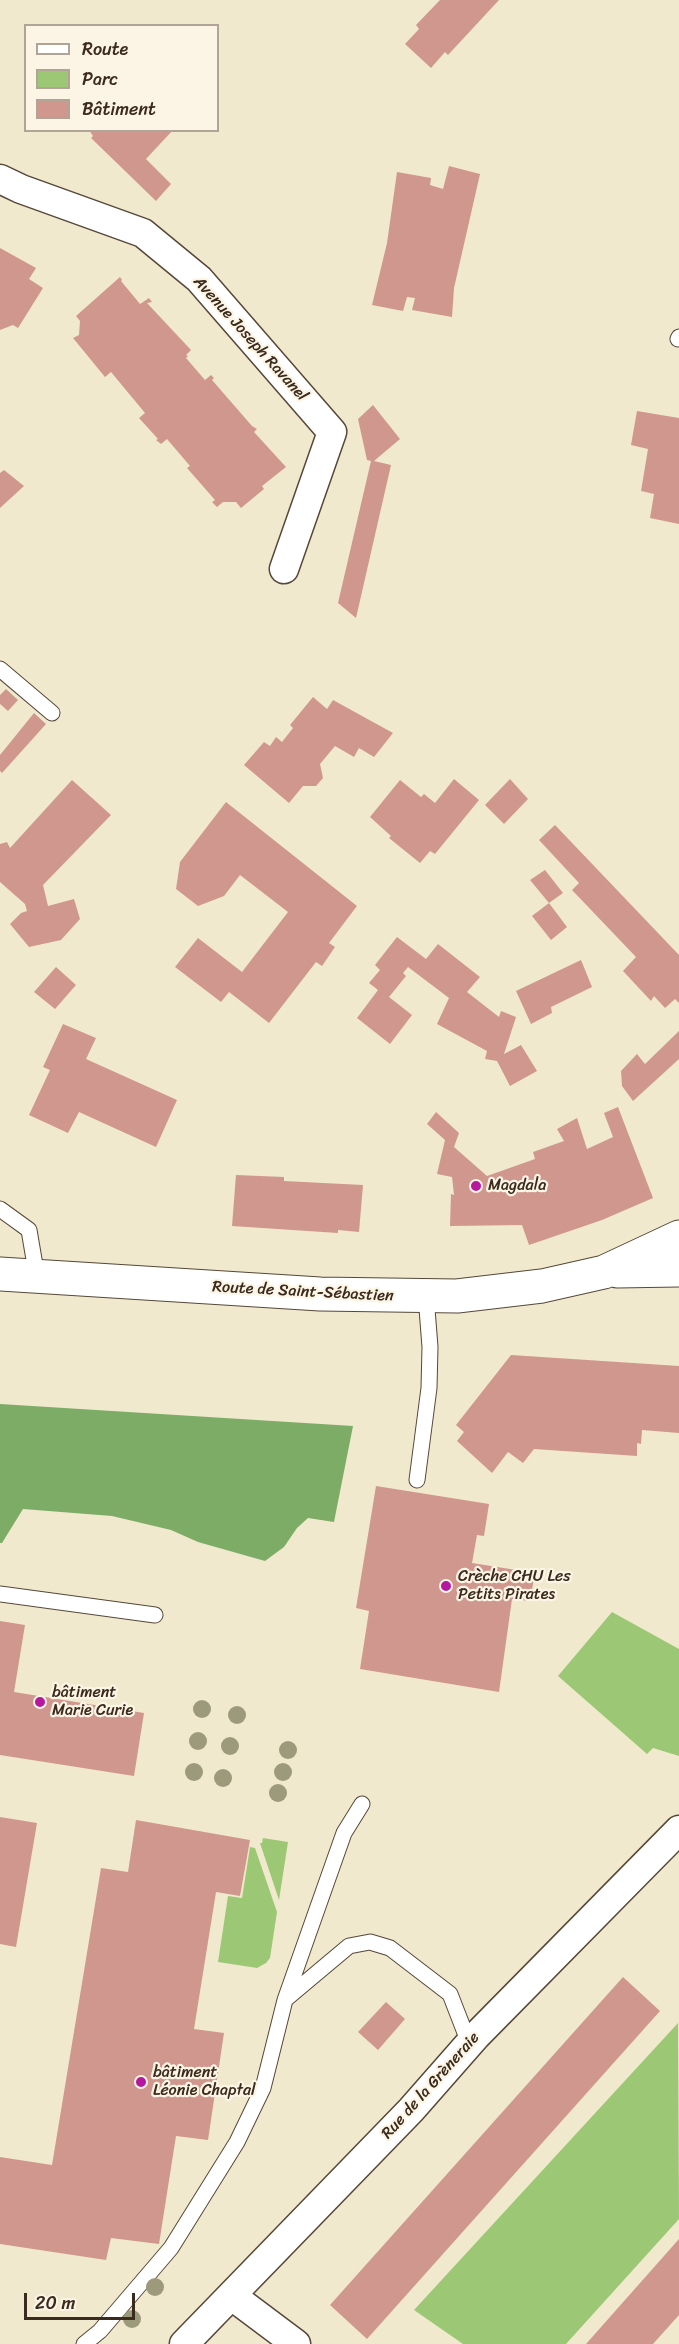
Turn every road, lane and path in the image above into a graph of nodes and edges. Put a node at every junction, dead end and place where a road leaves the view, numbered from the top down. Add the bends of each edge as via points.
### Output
1 (0, 179) edge
2 (285, 568) dead end
3 (0, 669) edge
4 (52, 713) dead end
5 (0, 1209) edge
6 (679, 1237) edge
7 (679, 1270) edge
8 (604, 1272) junction
9 (0, 1274) edge
10 (37, 1277) junction
11 (426, 1296) junction
12 (417, 1480) dead end
13 (0, 1594) edge
14 (155, 1615) dead end
15 (362, 1804) dead end
16 (679, 1830) edge
17 (285, 2000) junction
18 (469, 2043) junction
19 (232, 2296) junction
20 (84, 2344) edge
21 (184, 2344) edge
22 (296, 2344) edge

1 - 2 street, Avenue Joseph Ravanel via 143,233 199,279 332,432
3 - 4 lane
5 - 10 lane via 29,1230
6 - 8 street, Route de Saint-Sébastien
7 - 8 street, Route de Saint-Sébastien
8 - 11 street, Route de Saint-Sébastien via 514,1290
9 - 10 street, Route de Saint-Sébastien
10 - 11 street, Route de Saint-Sébastien via 320,1294
11 - 12 lane via 429,1388
13 - 14 lane
15 - 17 lane via 344,1833
16 - 18 street, Rue de la Grèneraie
17 - 18 lane via 349,1946 370,1942 390,1948 450,1994
17 - 20 lane via 263,2088 237,2142 171,2248 100,2331
18 - 19 street, Rue de la Grèneraie via 411,2110
19 - 21 street, Rue de la Grèneraie
19 - 22 street

